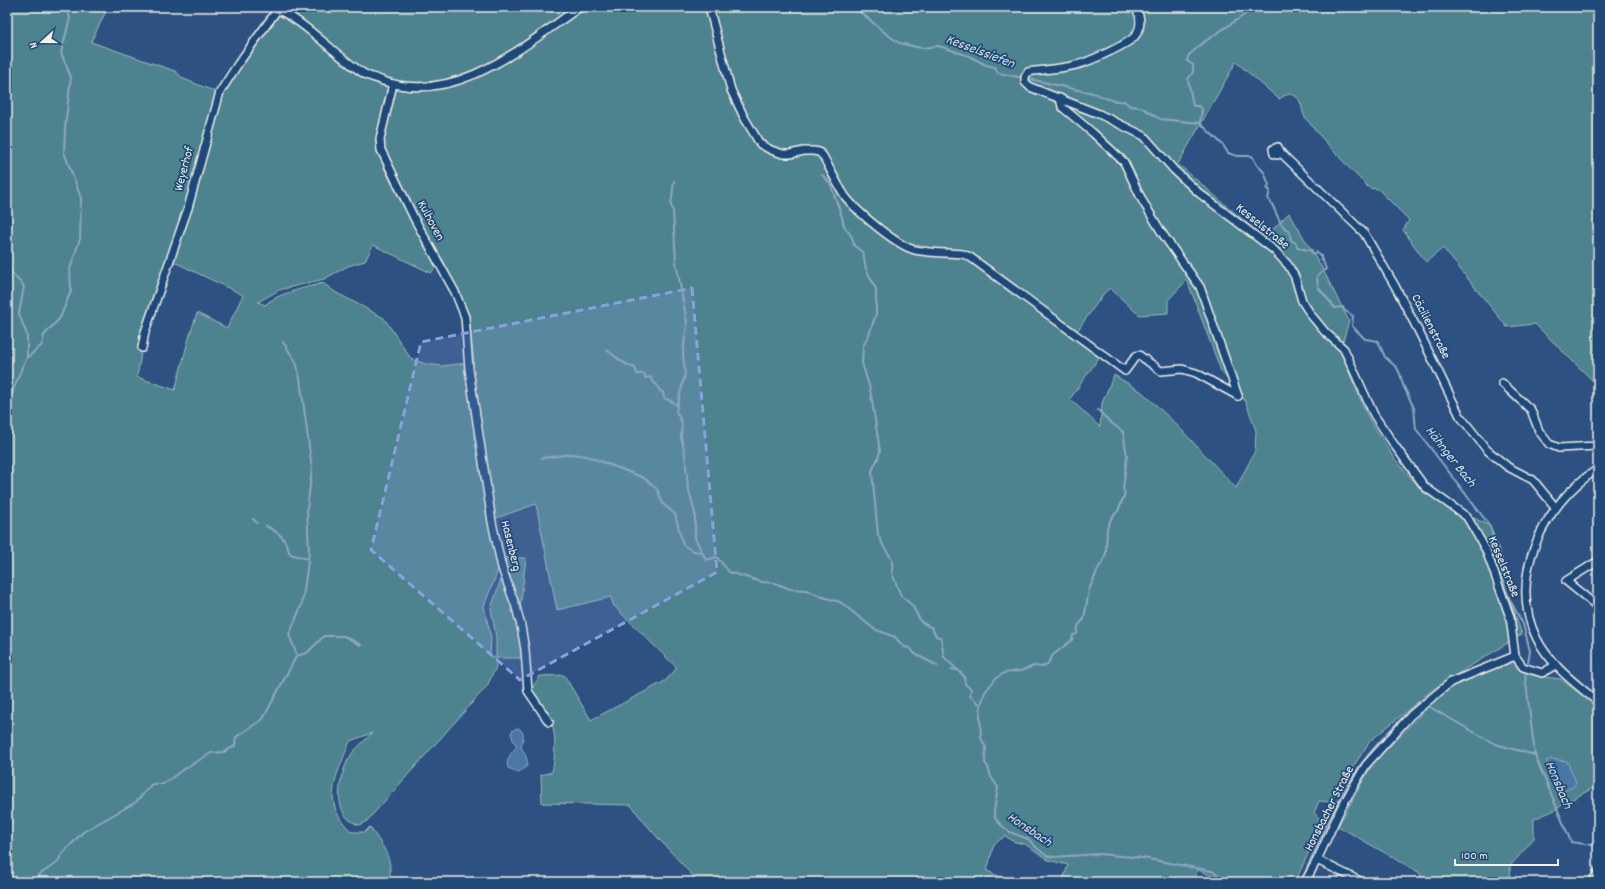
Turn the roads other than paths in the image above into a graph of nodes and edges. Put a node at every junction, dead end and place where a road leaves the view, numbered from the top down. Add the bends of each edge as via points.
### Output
1 (580, 7) edge
2 (709, 7) edge
3 (1135, 7) edge
4 (275, 8) edge
5 (393, 84) junction
6 (1060, 98) junction
7 (1281, 153) dead end
8 (142, 348) dead end
9 (469, 369) joint
10 (1502, 383) dead end
11 (1598, 446) edge
12 (1598, 469) edge
13 (1556, 508) junction
14 (1598, 561) edge
15 (1598, 607) edge
16 (1515, 656) junction
17 (1556, 665) junction
18 (1598, 702) edge
19 (549, 722) dead end
20 (1317, 860) junction
21 (1598, 872) edge
22 (1306, 882) edge
23 (1362, 882) edge
24 (1592, 882) edge

1 - 5 street via 516,51 466,79 443,85
2 - 6 street via 731,90 760,144 783,154 819,152 846,196 895,241 914,250 963,254 970,257 1125,371 1139,354 1162,371 1182,368 1238,396 1200,287 1162,233 1142,200 1124,162 1062,107
3 - 6 street, Kesselstraße via 1140,20 1134,37 1082,64 1028,72 1025,82 1030,87
4 - 5 street via 365,74
4 - 8 street, Weyerhof via 220,92 188,208 145,332
5 - 9 street, Kulhoven via 380,139 381,150 461,305 465,317
6 - 16 street, Kesselstraße via 1144,136 1174,170 1199,193 1274,250 1288,265 1295,277 1302,301 1311,316 1344,349 1374,415 1395,446 1425,487 1467,517 1486,550 1510,617
7 - 13 street, Cäcilienstraße via 1364,233 1395,286 1460,416 1487,450 1508,467 1533,480
9 - 19 street, Hasenberg via 488,503 502,568 521,626 528,691
10 - 11 street via 1531,410 1539,431 1549,444 1559,448
12 - 13 street via 1573,488
13 - 17 street via 1539,534 1533,549 1526,588 1531,622 1539,642
14 - 15 street via 1566,580
16 - 17 street via 1523,667 1542,673
16 - 20 street, Honsbacher Straße via 1451,682 1411,715 1366,765 1341,808
17 - 18 street via 1572,682
20 - 22 street, Honsbacher Straße
20 - 23 street
21 - 24 street

